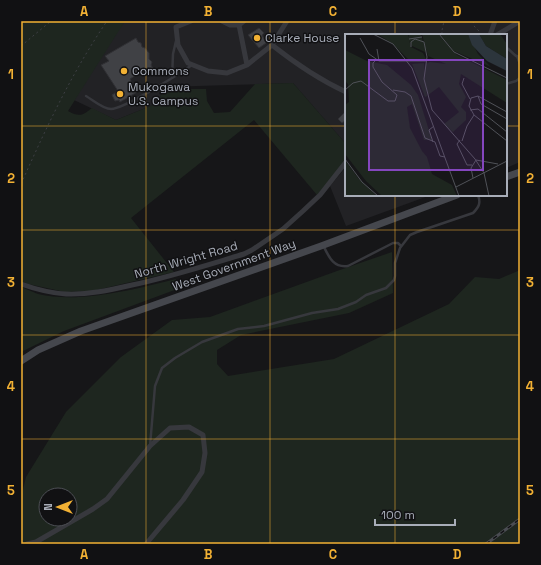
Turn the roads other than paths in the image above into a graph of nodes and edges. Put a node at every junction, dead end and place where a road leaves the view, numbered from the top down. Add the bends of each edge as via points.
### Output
1 (177, 21) edge
2 (191, 21) edge
3 (222, 21) edge
4 (244, 21) edge
5 (287, 21) edge
6 (495, 21) edge
7 (520, 21) edge
8 (239, 25) junction
9 (176, 27) junction
10 (490, 34) edge
11 (499, 34) edge
12 (177, 40) junction
13 (272, 45) junction
14 (507, 48) edge
15 (518, 56) edge
16 (190, 64) junction
17 (520, 64) edge
18 (248, 65) junction
19 (172, 78) junction
20 (520, 78) edge
21 (507, 84) edge
22 (345, 92) edge
23 (86, 96) dead end
24 (345, 163) edge
25 (520, 172) edge
26 (507, 177) edge
27 (454, 196) edge
28 (478, 196) edge
29 (323, 245) junction
30 (401, 246) junction
31 (21, 284) edge
32 (21, 361) edge
33 (150, 446) junction
34 (28, 544) edge
35 (146, 544) edge

1 - 9 street
2 - 9 street
3 - 8 street via 230,25
4 - 8 street
5 - 13 street
6 - 10 street
7 - 11 street
8 - 18 street
9 - 12 street
12 - 16 street
12 - 19 lane via 173,54
13 - 18 street
13 - 22 street via 300,67
14 - 15 lane
15 - 17 lane
16 - 18 street via 208,71 227,73
16 - 19 lane
19 - 23 lane via 114,108 107,108
20 - 21 lane
24 - 31 street, North Wright Road via 320,195 283,229 244,254 151,281 91,294 64,294
25 - 26 main road
27 - 29 main road, West Government Way
28 - 30 lane via 479,205 473,213 410,235
29 - 30 lane via 332,261 343,266 348,266 393,242
29 - 32 main road, West Government Way via 81,332 38,350
30 - 33 lane via 395,263 394,280 386,288 338,309 238,330 202,342 162,368 155,386
33 - 34 street via 106,498 86,513 36,542
33 - 35 street via 170,428 189,427 203,434 205,453 202,472 183,500

